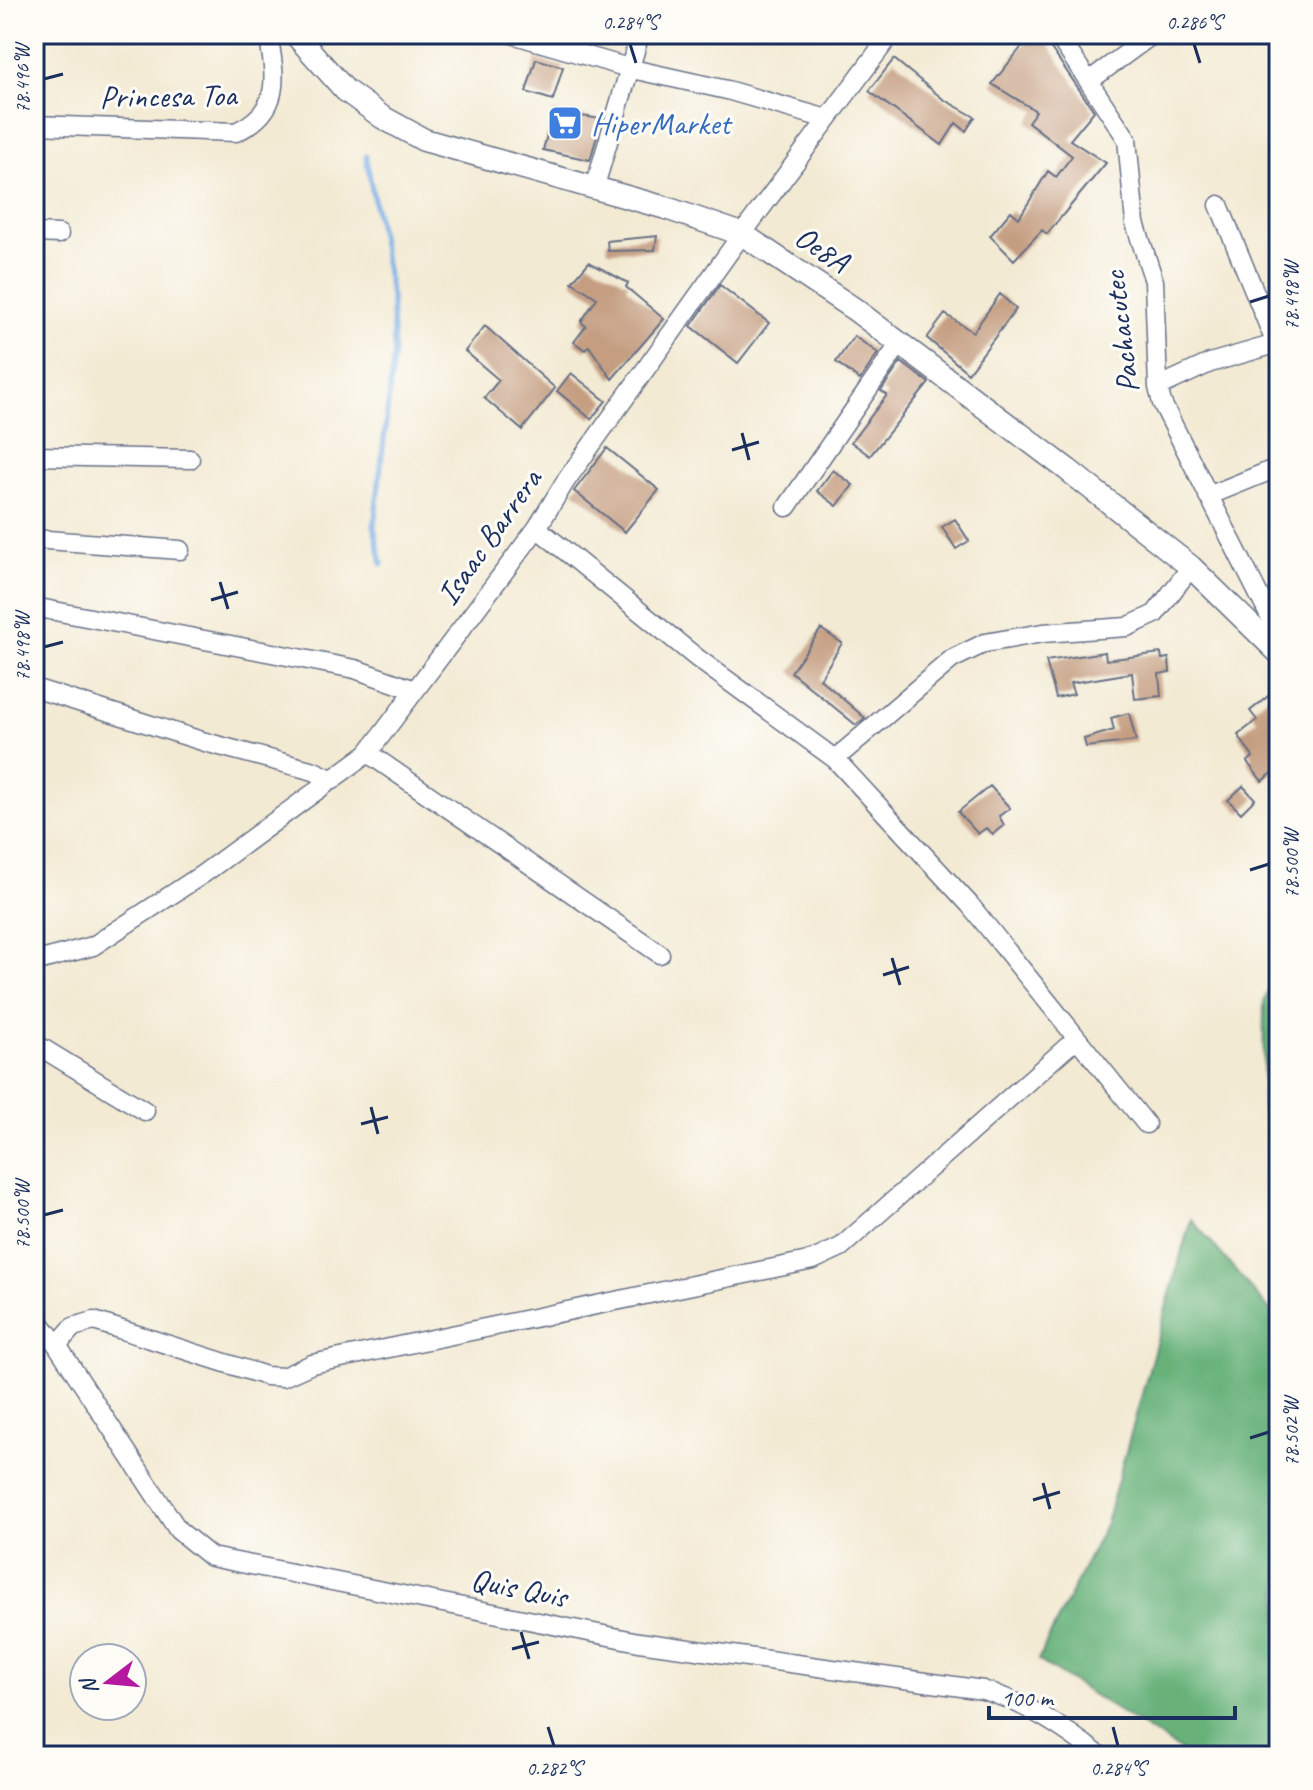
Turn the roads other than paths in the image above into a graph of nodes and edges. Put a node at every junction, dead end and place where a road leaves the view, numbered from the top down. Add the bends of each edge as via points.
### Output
1 (268, 34) edge
2 (295, 34) edge
3 (512, 34) edge
4 (640, 34) edge
5 (891, 34) edge
6 (1057, 34) edge
7 (1153, 34) edge
8 (632, 69) junction
9 (1089, 81) junction
10 (827, 119) junction
11 (34, 125) edge
12 (594, 189) junction
13 (1219, 205) dead end
14 (34, 233) edge
15 (59, 234) dead end
16 (742, 234) junction
17 (900, 343) junction
18 (1278, 343) edge
19 (1158, 387) junction
20 (34, 456) edge
21 (190, 459) dead end
22 (1279, 467) edge
23 (1208, 496) junction
24 (787, 507) dead end
25 (537, 528) junction
26 (34, 539) edge
27 (180, 550) dead end
28 (1191, 567) junction
29 (34, 607) edge
30 (1269, 623) edge
31 (1279, 653) edge
32 (34, 688) edge
33 (415, 690) junction
34 (368, 753) junction
35 (835, 759) junction
36 (333, 780) junction
37 (660, 954) dead end
38 (34, 962) edge
39 (1077, 1038) junction
40 (34, 1043) edge
41 (145, 1111) dead end
42 (1146, 1124) dead end
43 (34, 1315) edge
44 (57, 1345) junction
45 (1100, 1756) edge

1 - 11 street, Princesa Toa via 275,72 266,114 236,132
2 - 12 street, Oe8A via 345,90 400,128 449,148
3 - 8 street
4 - 8 street
5 - 10 street, Isaac Barrera
6 - 9 street, Pachacutec
7 - 9 street
8 - 10 street
8 - 12 street
9 - 19 street, Pachacutec via 1127,139 1135,223 1154,281
10 - 16 street, Isaac Barrera
12 - 16 street, Oe8A
13 - 18 street
14 - 15 street
16 - 17 street, Oe8A
16 - 25 street, Isaac Barrera
17 - 24 street
17 - 28 street, Oe8A
18 - 19 street via 1210,363
19 - 23 street, Pachacutec
20 - 21 street
22 - 23 street
23 - 30 street, Pachacutec
25 - 33 street, Isaac Barrera
25 - 35 street via 697,658
26 - 27 street
28 - 30 street, Oe8A
28 - 35 street via 1155,614 1127,627 985,643 952,659
29 - 33 street via 355,669
30 - 31 street, Pachacutec
32 - 36 street
33 - 34 street, Isaac Barrera
34 - 36 street, Isaac Barrera
34 - 37 street
35 - 39 street via 970,905
36 - 38 street, Isaac Barrera via 93,946
39 - 42 street
39 - 44 street via 841,1247 813,1260 312,1364 283,1377 247,1372 94,1321 73,1327
40 - 41 street
43 - 44 street, Quis Quis
44 - 45 street, Quis Quis via 178,1530 211,1557 639,1642 983,1690 1042,1714

